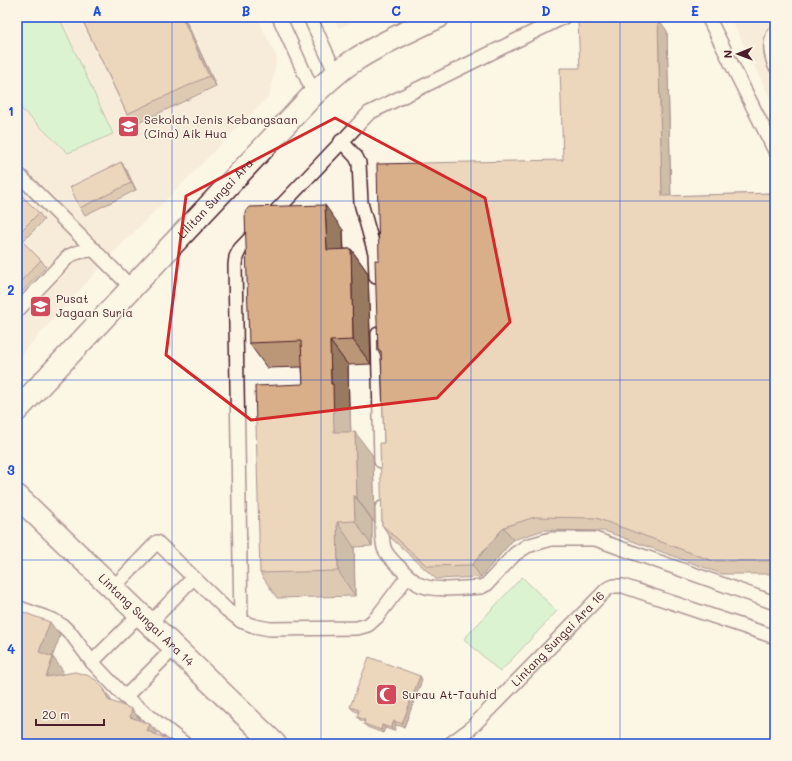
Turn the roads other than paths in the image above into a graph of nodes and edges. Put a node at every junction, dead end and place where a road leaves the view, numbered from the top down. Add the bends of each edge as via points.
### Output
1 (279, 17) edge
2 (310, 17) edge
3 (438, 17) edge
4 (564, 17) edge
5 (708, 17) edge
6 (775, 32) edge
7 (775, 66) edge
8 (336, 74) junction
9 (314, 94) junction
10 (341, 141) junction
11 (775, 151) edge
12 (17, 173) edge
13 (72, 226) junction
14 (95, 250) junction
15 (69, 256) junction
16 (377, 287) edge
17 (132, 288) junction
18 (17, 310) edge
19 (377, 319) edge
20 (17, 410) edge
21 (381, 469) edge
22 (382, 493) edge
23 (17, 496) edge
24 (408, 576) junction
25 (193, 578) junction
26 (113, 588) junction
27 (775, 603) edge
28 (17, 607) edge
29 (145, 619) junction
30 (241, 621) junction
31 (775, 637) edge
32 (174, 647) junction
33 (92, 662) junction
34 (125, 697) junction
35 (185, 744) edge
36 (275, 744) edge
37 (450, 744) edge

1 - 9 lane
2 - 8 lane
3 - 8 street, Lilitan Sungai Ara via 376,47
4 - 10 lane via 374,109
5 - 11 lane
6 - 7 lane via 770,48
8 - 9 street, Lilitan Sungai Ara
9 - 17 street, Lilitan Sungai Ara
10 - 16 lane via 359,163 361,203 375,253
10 - 30 lane via 240,249 236,257
12 - 13 lane
13 - 14 lane
13 - 15 lane via 75,238
14 - 15 lane via 76,252
14 - 17 lane
15 - 18 lane
17 - 20 street, Lilitan Sungai Ara
19 - 21 lane
22 - 24 lane via 385,550
23 - 26 street, Lintang Sungai Ara 14
24 - 27 lane via 425,587 435,589 482,588 515,554 527,546 551,539 595,539
24 - 30 lane via 377,617 368,625 357,628 270,629
25 - 26 lane via 157,542
25 - 29 lane
25 - 30 lane
26 - 29 street, Lintang Sungai Ara 14
28 - 33 lane via 63,626
29 - 32 street, Lintang Sungai Ara 14
29 - 33 lane
31 - 37 lane, Lintang Sungai Ara 16 via 623,586 614,586 607,589 469,730
32 - 34 lane
32 - 36 street, Lintang Sungai Ara 14
33 - 34 lane
34 - 35 lane

